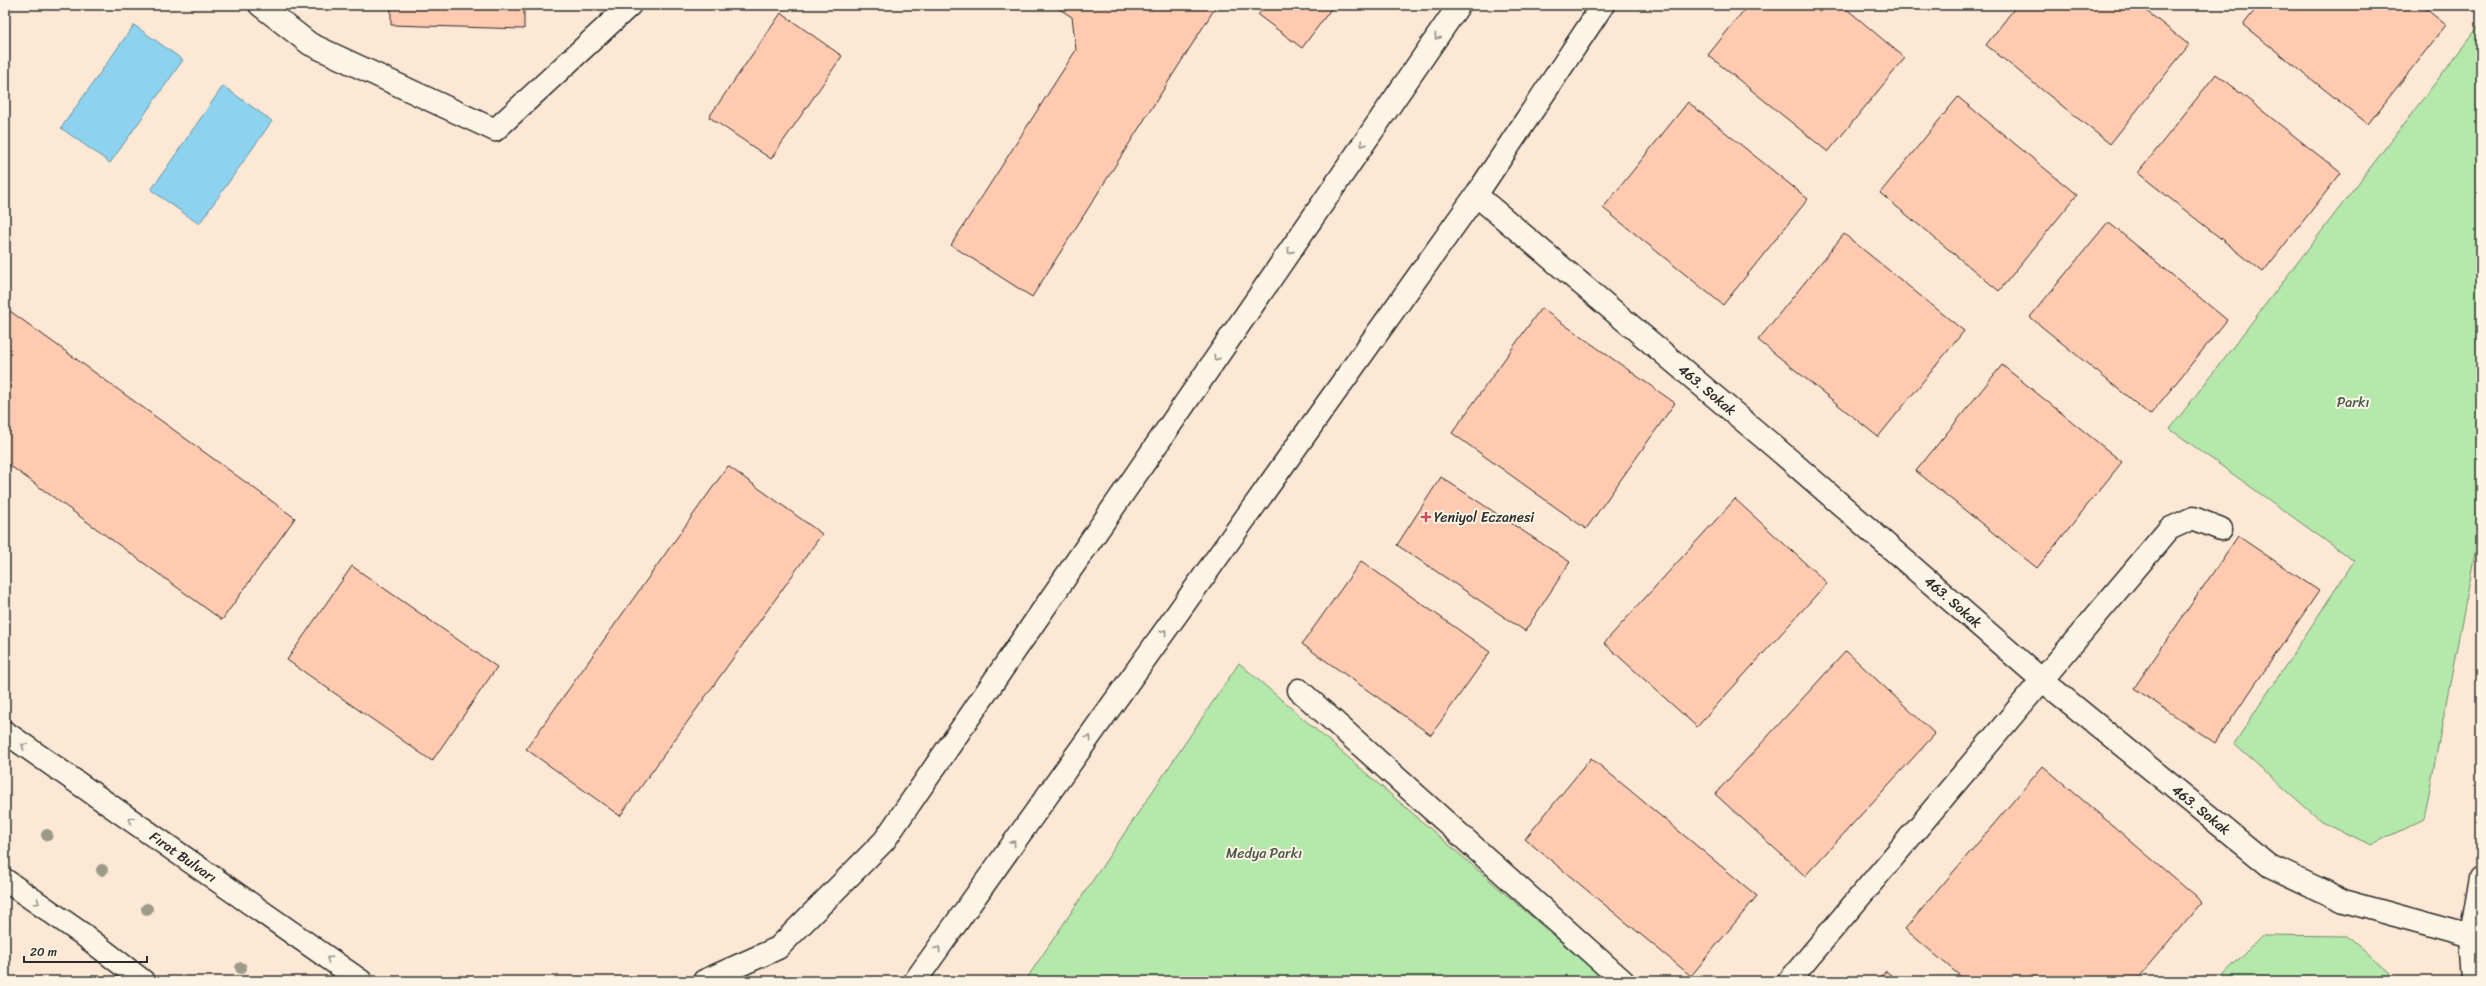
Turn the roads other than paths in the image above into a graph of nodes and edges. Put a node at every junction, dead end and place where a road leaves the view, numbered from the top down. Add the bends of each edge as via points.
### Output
1 (260, 5) edge
2 (630, 5) edge
3 (1459, 5) edge
4 (1603, 5) edge
5 (1476, 195) junction
6 (2221, 529) dead end
7 (2042, 680) junction
8 (1298, 690) dead end
9 (5, 732) edge
10 (2481, 877) edge
11 (5, 880) edge
12 (2471, 936) junction
13 (143, 981) edge
14 (361, 981) edge
15 (704, 981) edge
16 (915, 981) edge
17 (1624, 981) edge
18 (1789, 981) edge
19 (2474, 981) edge

1 - 2 main road via 310,44 495,130
3 -> 15 main road via 884,841 778,948
4 - 5 main road
5 - 7 main road, 463. Sokak via 1777,449
16 -> 5 main road
6 - 7 main road via 2194,518 2169,530
7 - 12 main road, 463. Sokak via 2270,866 2344,901
7 - 18 main road
8 - 17 main road
14 -> 9 main road, Fırat Bulvarı
10 - 12 main road
11 -> 13 main road via 81,933
12 - 19 main road

